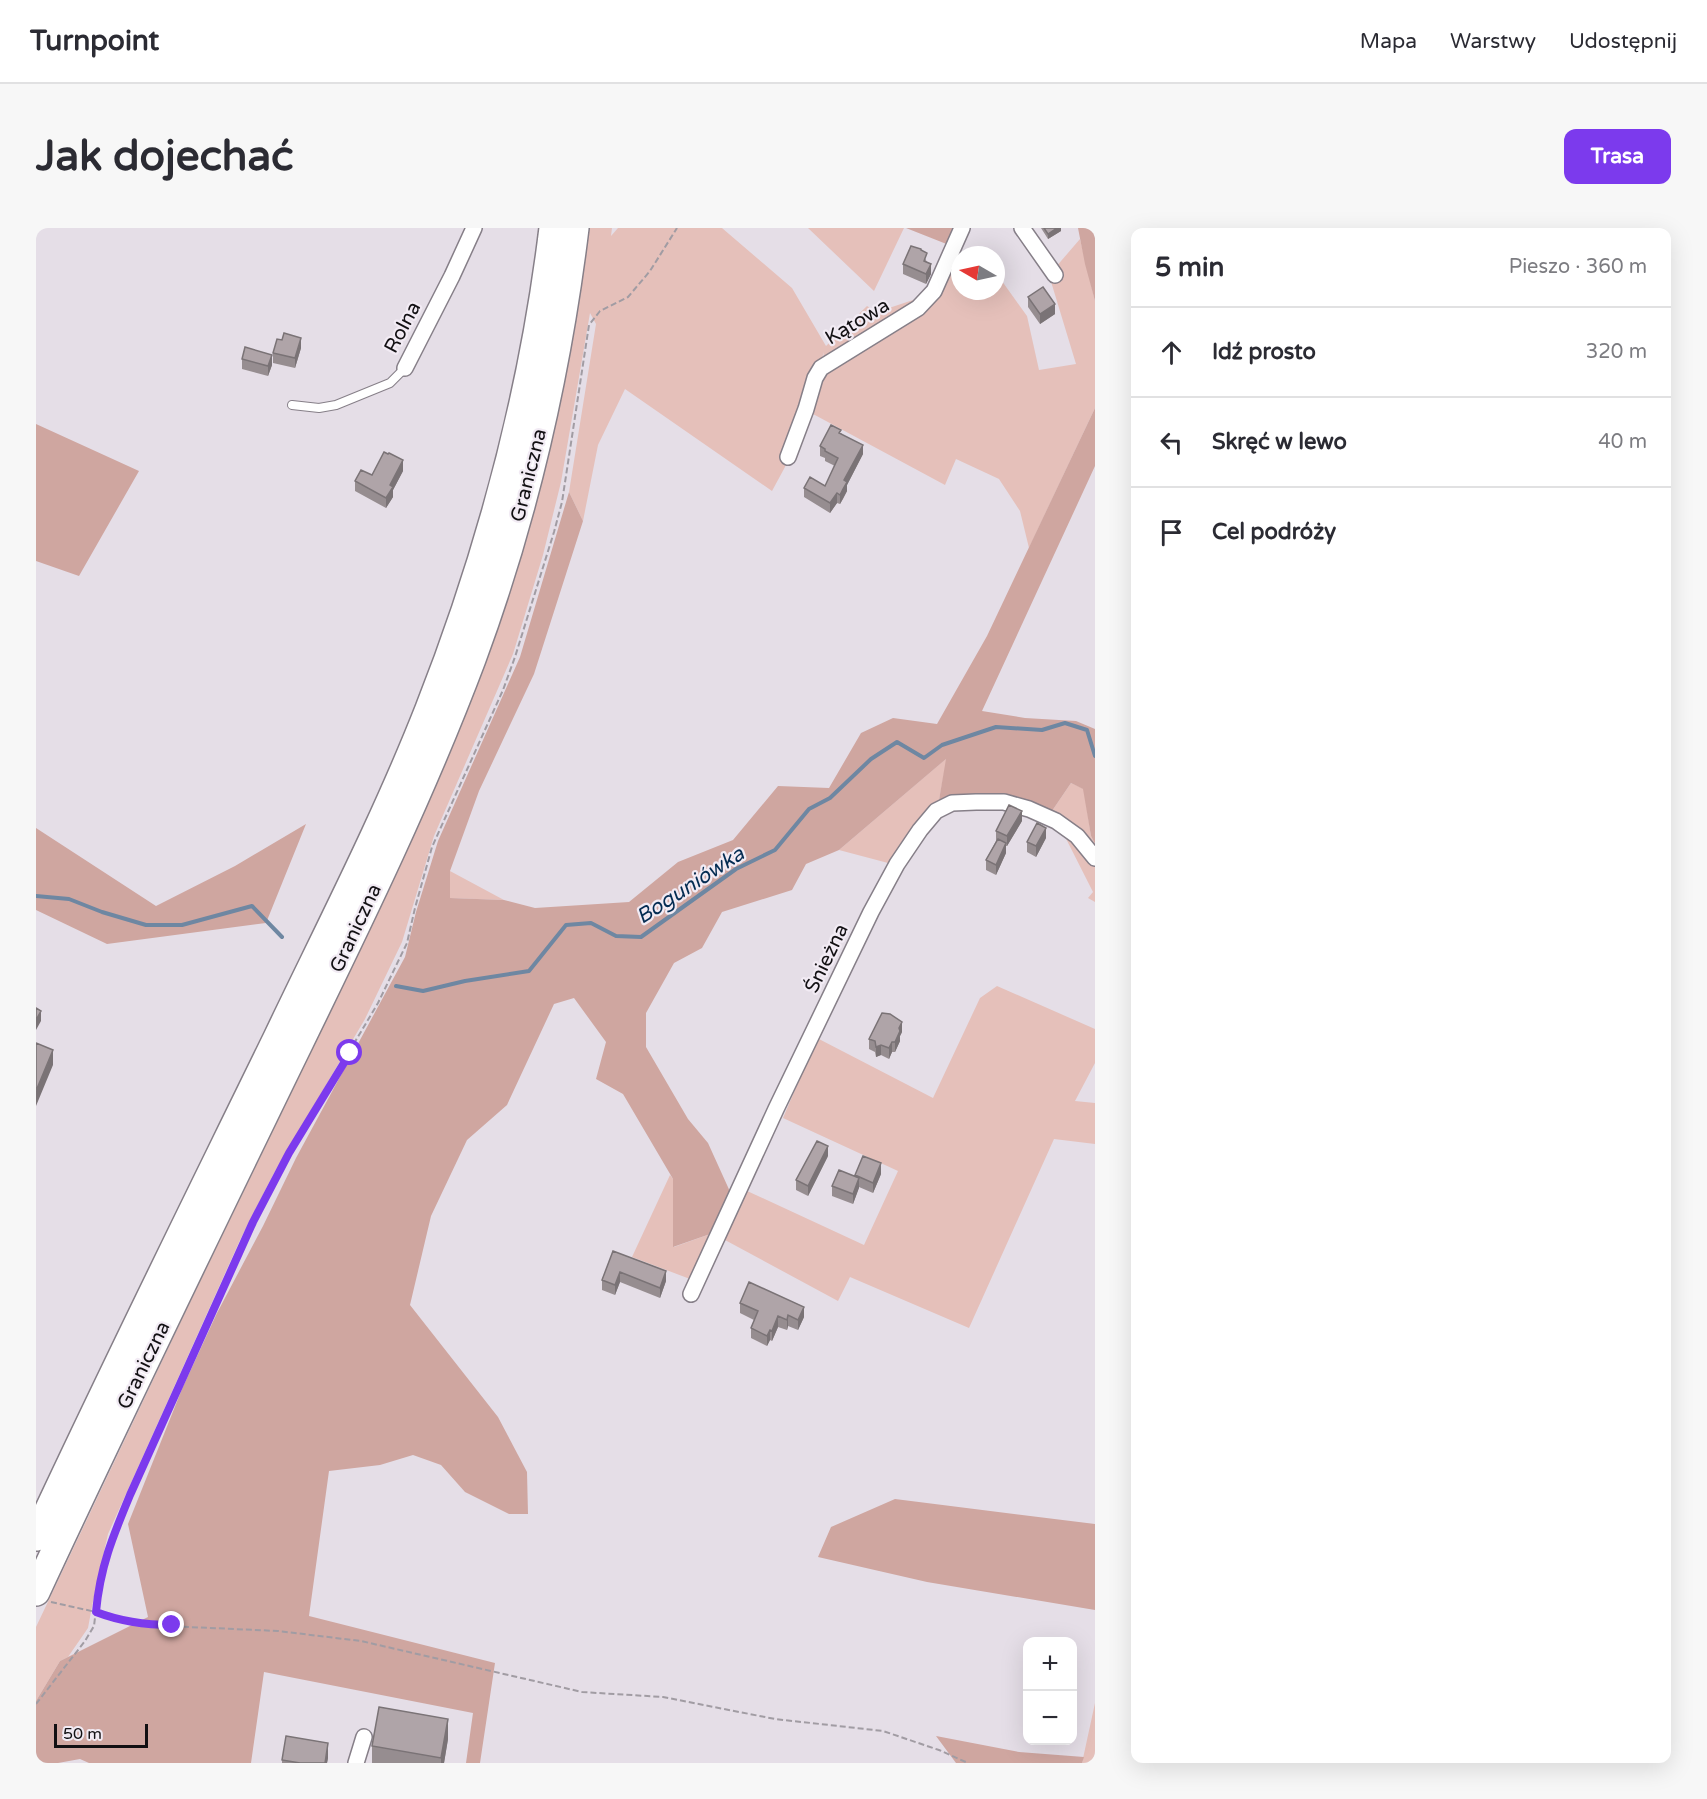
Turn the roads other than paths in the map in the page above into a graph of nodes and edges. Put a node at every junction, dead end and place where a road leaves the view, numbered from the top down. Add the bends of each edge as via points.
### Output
1 (474, 228) edge
2 (553, 228) edge
3 (575, 228) edge
4 (962, 228) edge
5 (1022, 228) edge
6 (1054, 275) dead end
7 (405, 368) joint
8 (292, 405) dead end
9 (788, 458) dead end
10 (1095, 858) edge
11 (691, 1294) dead end
12 (36, 1537) edge
13 (44, 1597) edge
14 (364, 1737) dead end
15 (356, 1763) edge

1 - 7 street, Rolna
2 - 12 highway, Graniczna via 532,358 506,474 477,574 429,708 365,853
3 - 13 highway, Graniczna via 554,363 523,497 497,586 454,705 394,846 129,1394
4 - 9 street, Kątowa via 934,291 918,308 821,368
5 - 6 street
7 - 8 lane, Rolna via 390,383 336,405
10 - 11 street, Śnieżna via 1077,836 1029,809 1004,802 976,802 952,803 936,811 897,864 871,912
14 - 15 street

